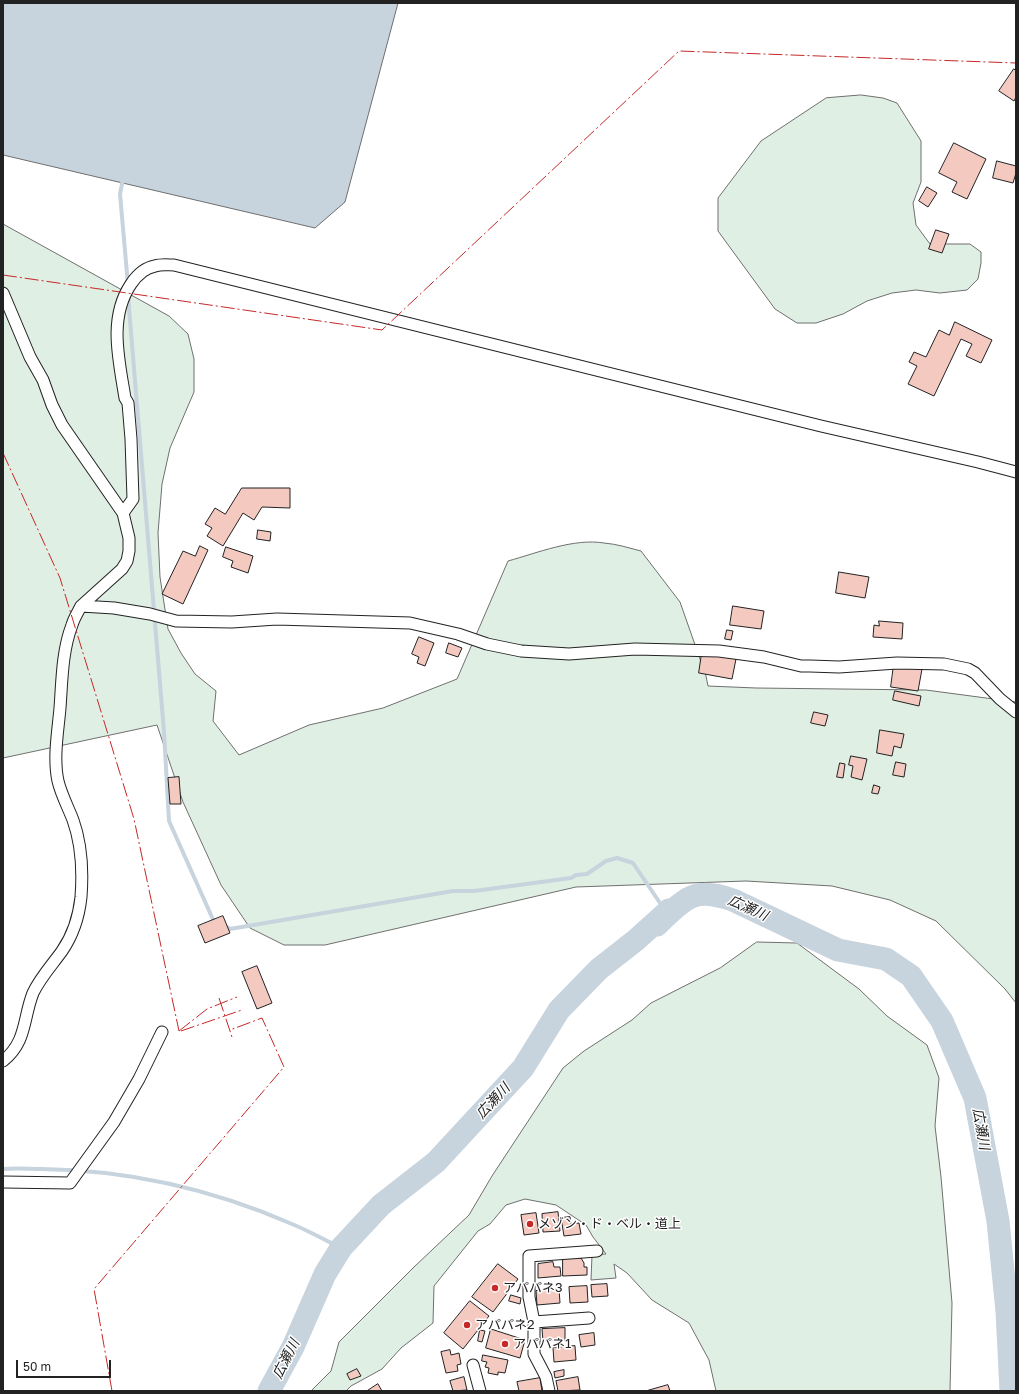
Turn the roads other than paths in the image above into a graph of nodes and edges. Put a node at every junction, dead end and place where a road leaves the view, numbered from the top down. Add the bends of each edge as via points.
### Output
1 (3, 293) edge
2 (1016, 472) edge
3 (123, 513) junction
4 (81, 606) junction
5 (1016, 712) edge
6 (162, 1032) dead end
7 (3, 1061) edge
8 (3, 1182) edge
9 (597, 1251) dead end
10 (589, 1318) dead end
11 (534, 1322) junction
12 (473, 1365) dead end
13 (480, 1391) edge
14 (549, 1391) edge

1 - 3 street via 62,425
2 - 3 street via 181,267 155,266 144,269 134,280 125,292 118,312 118,358 128,403 133,499
3 - 4 street via 129,538 126,561 122,569
4 - 5 street via 114,608 176,621 410,623 458,634 487,644 529,652 569,654 635,649 719,651 810,666 944,664 975,673
4 - 7 street via 71,626 63,668 56,751 58,780 80,845 81,898 70,937 34,993 22,1037
6 - 8 street via 114,1122 70,1183
9 - 11 street via 529,1256 529,1297
10 - 11 street
11 - 14 street via 534,1354 546,1377
12 - 13 street

